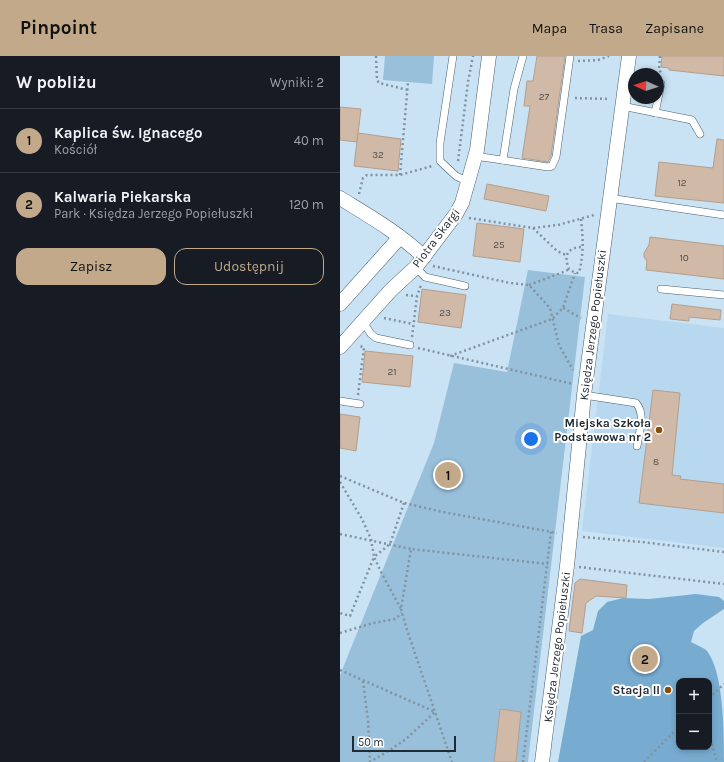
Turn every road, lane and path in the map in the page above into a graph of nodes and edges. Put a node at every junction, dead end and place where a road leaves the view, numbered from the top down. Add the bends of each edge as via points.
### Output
1 (376, 56) edge
2 (453, 56) edge
3 (473, 56) edge
4 (489, 56) edge
5 (523, 56) edge
6 (609, 56) edge
7 (629, 56) edge
8 (660, 56) edge
9 (570, 59) edge
10 (659, 68) edge
11 (408, 82) dead end
12 (408, 90) junction
13 (564, 97) junction
14 (616, 102) junction
15 (657, 104) edge
16 (655, 113) junction
17 (700, 134) dead end
18 (475, 156) junction
19 (503, 160) junction
20 (440, 161) junction
21 (400, 174) junction
22 (463, 179) junction
23 (346, 201) edge
24 (608, 204) junction
25 (724, 215) edge
26 (465, 218) dead end
27 (581, 219) junction
28 (532, 228) junction
29 (400, 237) junction
30 (583, 247) junction
31 (566, 255) junction
32 (422, 267) junction
33 (568, 269) junction
34 (575, 273) junction
35 (529, 285) junction
36 (466, 286) dead end
37 (661, 289) dead end
38 (400, 295) dead end
39 (724, 295) edge
40 (418, 296) junction
41 (340, 304) edge
42 (563, 308) junction
43 (379, 317) dead end
44 (552, 319) junction
45 (583, 319) dead end
46 (363, 322) junction
47 (414, 324) junction
48 (410, 345) junction
49 (355, 346) dead end
50 (340, 347) edge
51 (450, 356) junction
52 (576, 375) dead end
53 (574, 384) dead end
54 (584, 395) junction
55 (340, 401) edge
56 (359, 404) joint
57 (638, 446) dead end
58 (340, 476) edge
59 (340, 482) edge
60 (404, 503) junction
61 (552, 532) junction
62 (340, 534) edge
63 (570, 535) junction
64 (371, 539) junction
65 (390, 544) junction
66 (411, 549) junction
67 (724, 552) edge
68 (374, 557) junction
69 (548, 564) junction
70 (567, 566) junction
71 (724, 584) edge
72 (401, 608) junction
73 (340, 613) edge
74 (402, 613) junction
75 (341, 632) edge
76 (340, 637) edge
77 (340, 670) edge
78 (363, 681) junction
79 (724, 684) edge
80 (712, 695) edge
81 (435, 712) junction
82 (676, 730) edge
83 (712, 744) edge
84 (370, 762) edge
85 (452, 762) edge
86 (523, 762) edge
87 (542, 762) edge
88 (644, 762) edge
89 (717, 762) edge

1 - 12 path via 379,83
2 - 20 lane via 440,143
3 - 22 path via 468,82
4 - 18 street, Piotra Skargi
5 - 19 lane via 514,90
6 - 9 path via 585,62
7 - 14 street, Księdza Jerzego Popiełuszki
8 - 10 path
9 - 13 lane
11 - 12 path
12 - 21 path
13 - 14 path
13 - 19 lane via 556,157 552,166
14 - 16 lane
14 - 24 street, Księdza Jerzego Popiełuszki
15 - 16 lane
16 - 17 lane via 692,120
18 - 19 lane
18 - 22 street, Piotra Skargi
20 - 21 path via 435,166
20 - 22 lane
21 - 23 path via 366,175 358,198
22 - 32 street, Piotra Skargi via 462,203
23 - 29 street
24 - 25 lane
24 - 27 path
24 - 54 street, Księdza Jerzego Popiełuszki
26 - 28 path
27 - 28 path
27 - 30 path
28 - 31 path via 557,251
29 - 32 street
29 - 41 street
30 - 31 path via 573,248
30 - 34 path via 579,273
31 - 33 path
32 - 35 path
32 - 36 lane via 424,277
32 - 40 path
32 - 46 street, Piotra Skargi via 391,290
33 - 34 path
33 - 35 path
34 - 42 path
35 - 44 path via 550,308
37 - 39 lane
38 - 40 path
40 - 47 path
42 - 44 path
42 - 45 path
43 - 47 path
44 - 51 path
44 - 52 path via 559,345
46 - 48 lane via 376,338
46 - 50 street, Piotra Skargi
47 - 48 path
48 - 51 path
49 - 56 path via 364,347
51 - 53 path
54 - 57 lane via 636,403 642,413
54 - 63 street, Księdza Jerzego Popiełuszki
55 - 56 lane
58 - 60 path
59 - 64 path
60 - 61 path
60 - 65 path
61 - 63 path
61 - 69 path
62 - 64 path
63 - 67 path
63 - 70 street, Księdza Jerzego Popiełuszki
64 - 65 path
64 - 68 path
65 - 66 path
65 - 68 path
66 - 69 path
66 - 72 path
68 - 72 path
68 - 73 path via 350,616
69 - 86 path
70 - 71 path
70 - 87 street, Księdza Jerzego Popiełuszki
72 - 74 path
74 - 75 path via 395,619 373,622
74 - 81 path
75 - 76 path
77 - 78 path
78 - 81 path
78 - 84 path
79 - 80 path
81 - 84 path via 406,739
81 - 85 path
82 - 88 path
83 - 89 path

